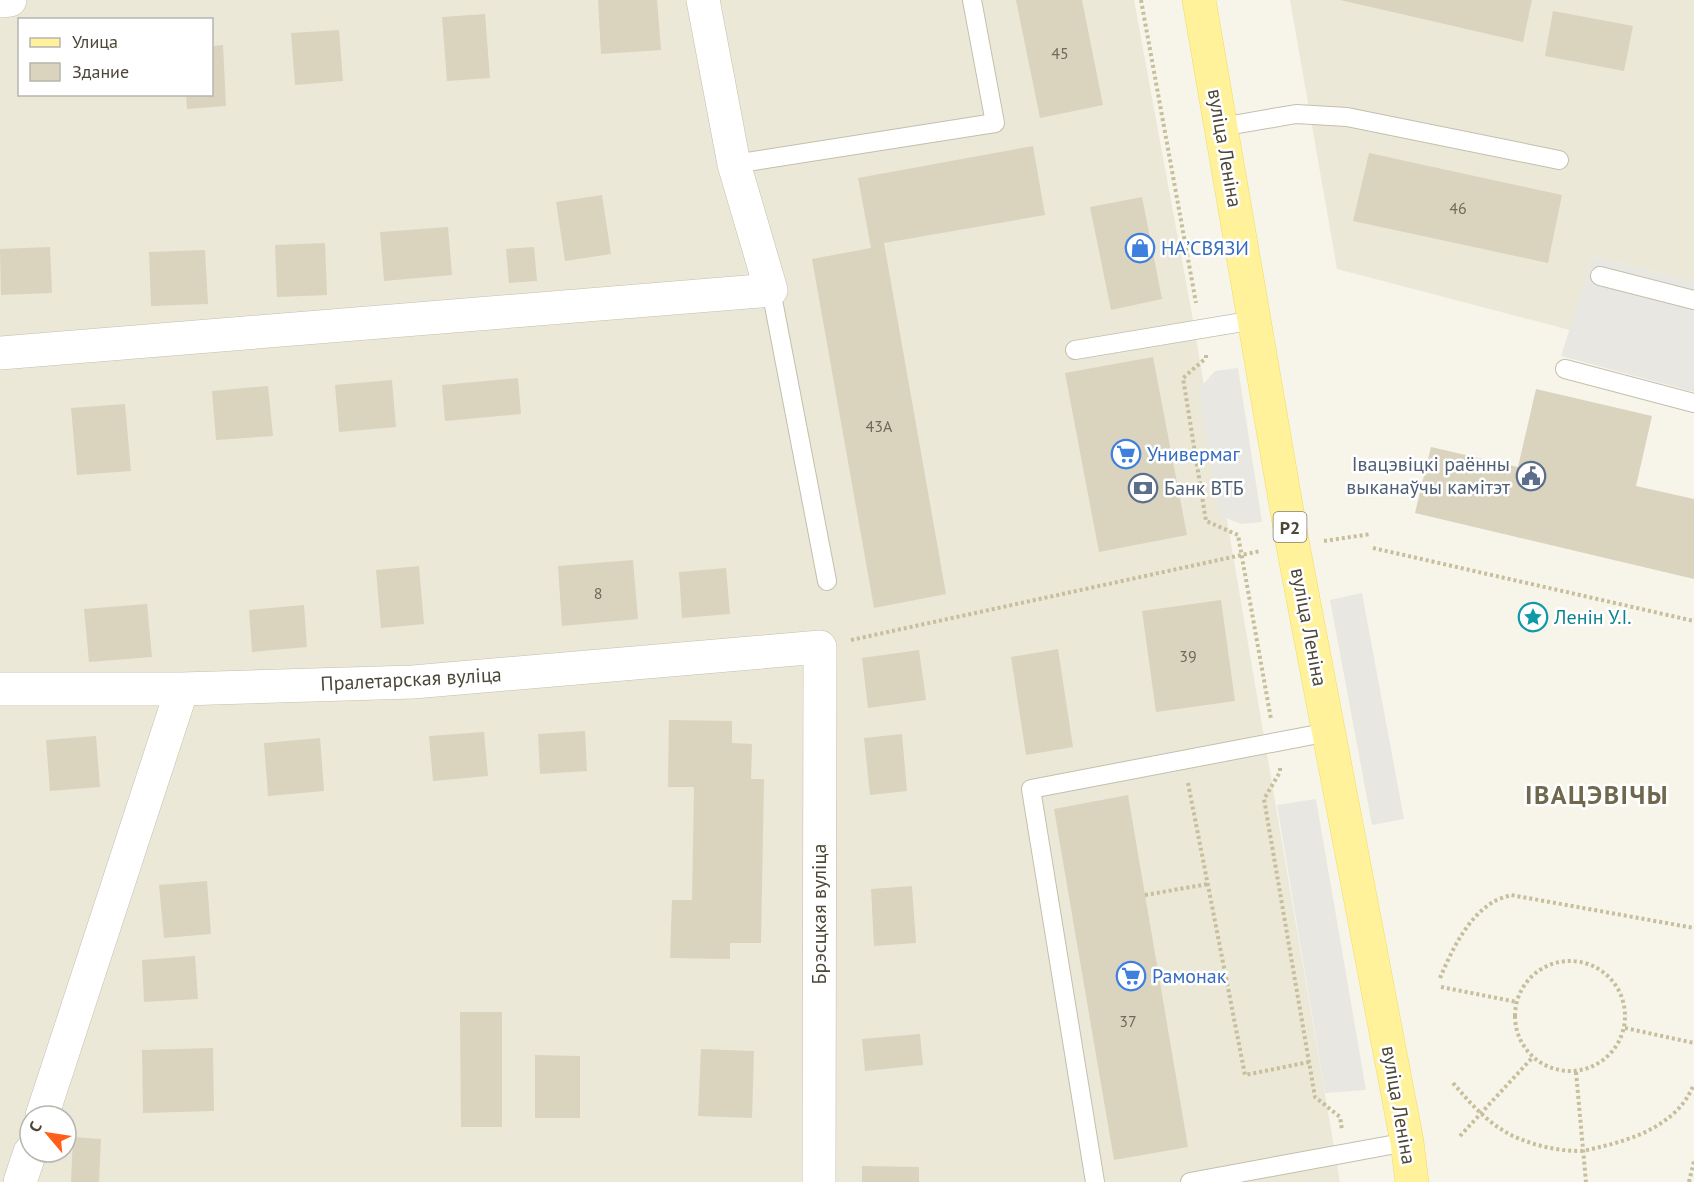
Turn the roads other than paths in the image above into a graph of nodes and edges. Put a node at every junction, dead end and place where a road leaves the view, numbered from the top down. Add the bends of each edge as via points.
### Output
1 (10, 0) edge
2 (703, 0) edge
3 (972, 0) edge
4 (1199, 0) edge
5 (0, 1) edge
6 (1221, 127) junction
7 (1559, 160) dead end
8 (734, 164) junction
9 (1600, 276) dead end
10 (771, 290) junction
11 (1694, 300) edge
12 (1255, 320) junction
13 (1074, 350) dead end
14 (0, 353) edge
15 (1565, 369) dead end
16 (1694, 403) edge
17 (827, 581) dead end
18 (820, 647) joint
19 (0, 689) edge
20 (182, 689) junction
21 (1329, 732) junction
22 (46, 1104) edge
23 (1407, 1142) junction
24 (26, 1164) edge
25 (20, 1182) edge
26 (819, 1182) edge
27 (1095, 1182) edge
28 (1191, 1182) edge
29 (1412, 1182) edge

1 - 5 street
2 - 8 street
3 - 8 lane via 995,123
4 - 6 main road, вуліца Леніна / Р2
6 - 7 lane via 1296,114 1347,117
6 - 12 main road, вуліца Леніна / Р2
8 - 10 street
9 - 11 lane
10 - 14 street
10 - 17 lane
12 - 13 lane
12 - 21 main road, вуліца Леніна / Р2
15 - 16 lane
18 - 20 street, Пралетарская вуліца via 413,682
18 - 26 street, Брэсцкая вуліца
19 - 20 street, Пралетарская вуліца
20 - 22 street
21 - 23 main road, вуліца Леніна / Р2
21 - 27 lane via 1031,789
23 - 28 lane
23 - 29 main road, вуліца Леніна / Р2
24 - 25 street

